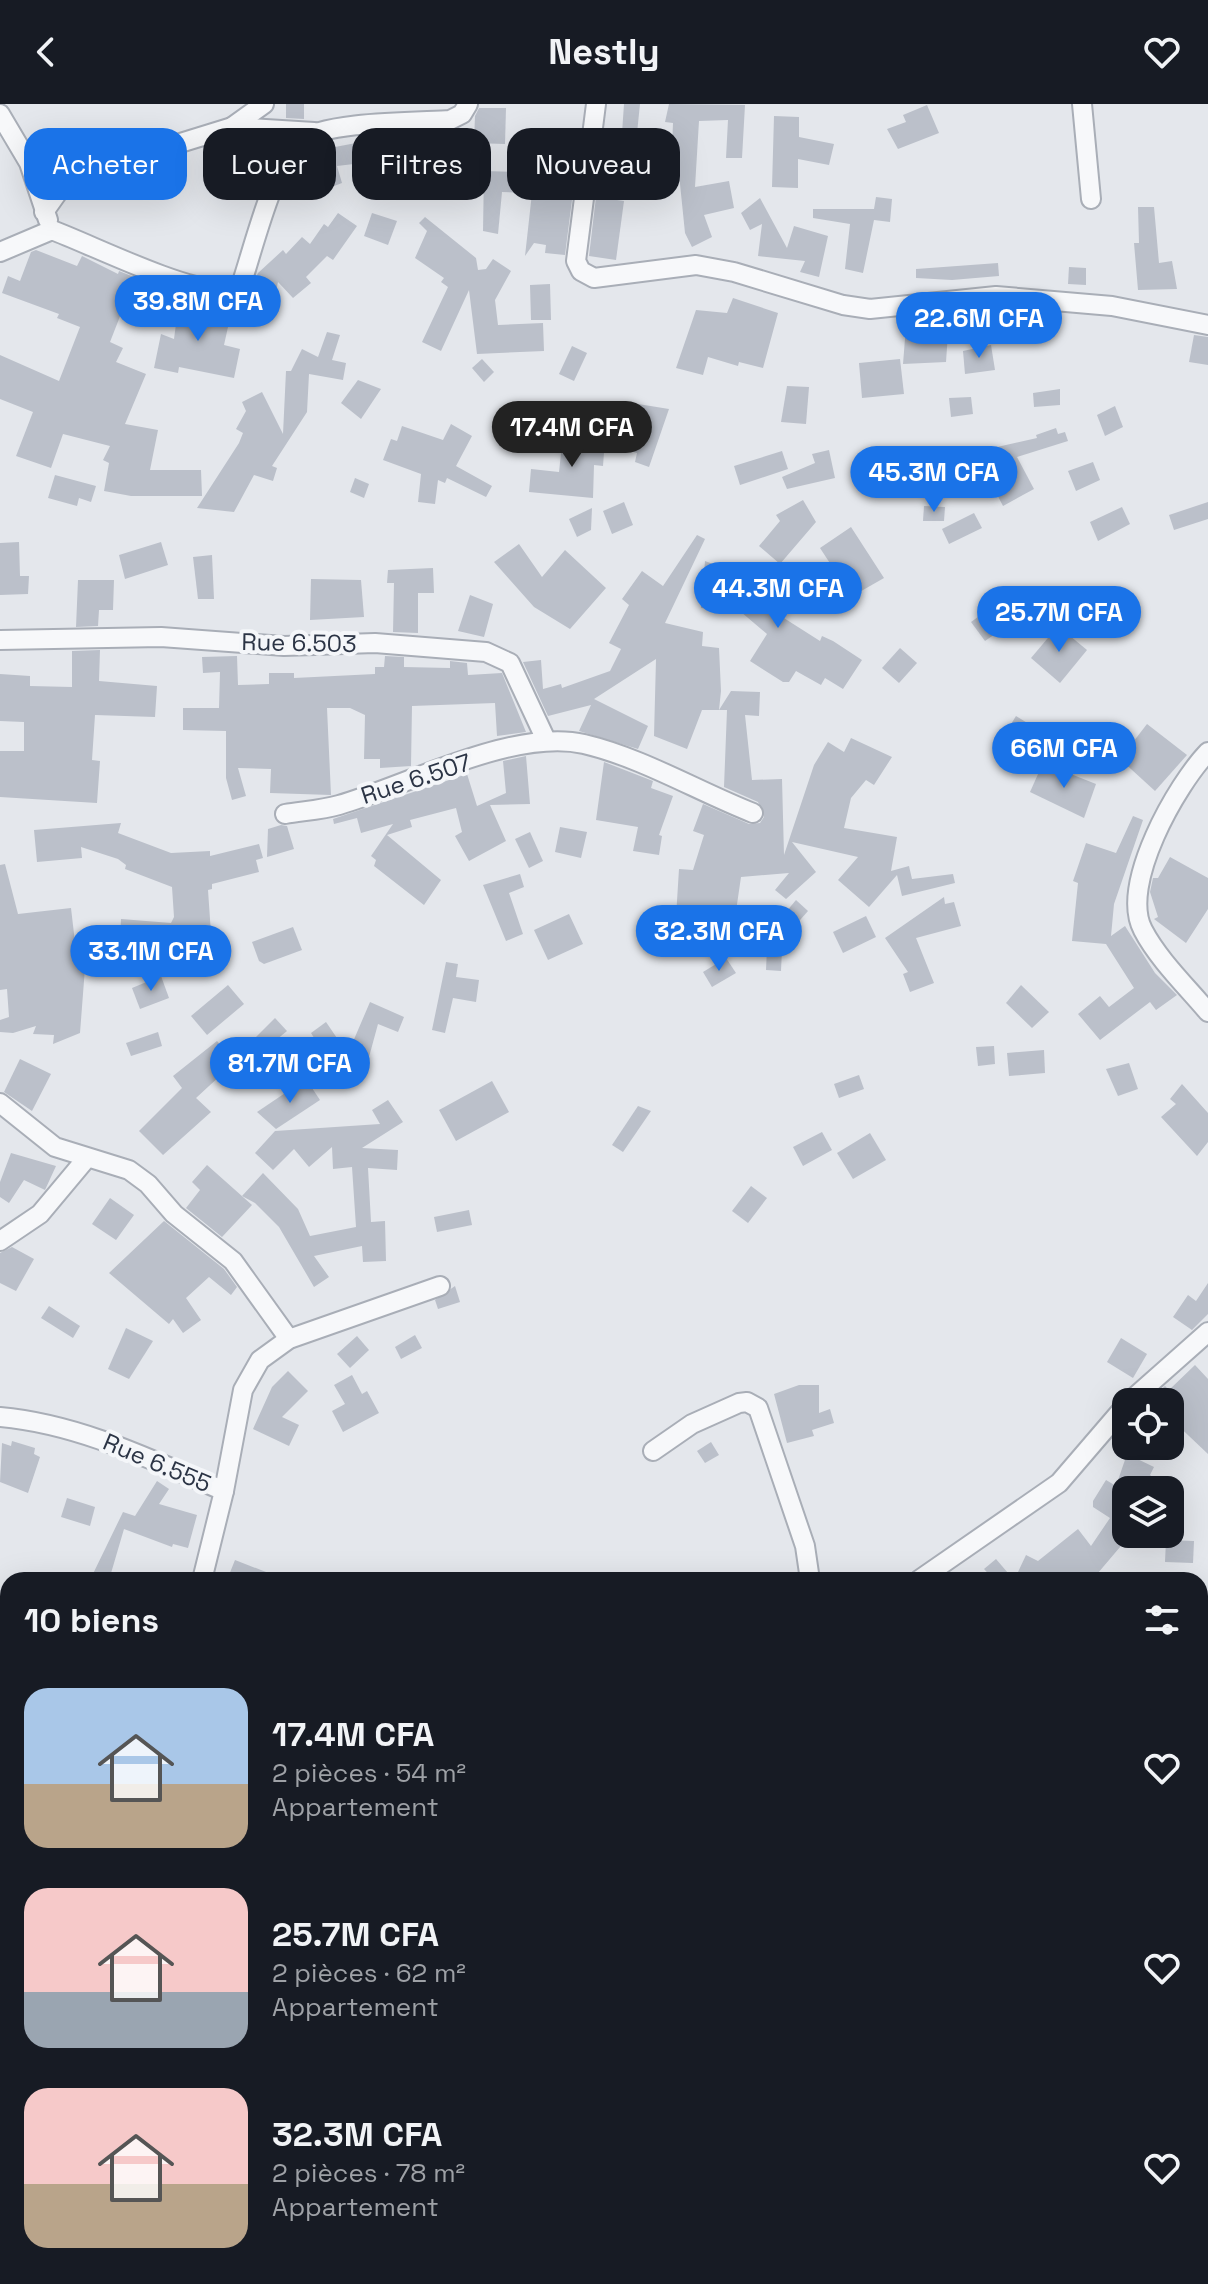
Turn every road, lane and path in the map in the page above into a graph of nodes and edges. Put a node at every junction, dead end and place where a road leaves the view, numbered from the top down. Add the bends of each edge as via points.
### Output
1 (264, 104) edge
2 (468, 104) edge
3 (596, 104) edge
4 (1082, 104) edge
5 (0, 114) edge
6 (232, 127) junction
7 (249, 128) edge
8 (336, 129) edge
9 (187, 141) edge
10 (24, 155) edge
11 (1091, 199) dead end
12 (41, 200) edge
13 (52, 200) edge
14 (269, 200) edge
15 (44, 212) junction
16 (52, 230) junction
17 (0, 252) edge
18 (1208, 325) edge
19 (0, 640) edge
20 (546, 740) junction
21 (1208, 752) edge
22 (753, 813) dead end
23 (285, 814) dead end
24 (1208, 1012) edge
25 (0, 1103) edge
26 (86, 1159) junction
27 (0, 1241) edge
28 (440, 1286) dead end
29 (1208, 1332) edge
30 (289, 1339) junction
31 (1146, 1388) edge
32 (0, 1417) edge
33 (1112, 1422) edge
34 (653, 1451) dead end
35 (224, 1491) junction
36 (204, 1572) edge
37 (809, 1572) edge
38 (931, 1572) edge

1 - 6 street
2 - 8 street via 450,120
3 - 18 street via 576,261 594,278 696,265 870,309 996,296 1112,306
4 - 11 street
5 - 10 street
6 - 7 street
6 - 9 street
12 - 15 street
13 - 15 street
14 - 16 street via 242,282 232,289 188,282
15 - 16 street
16 - 17 street
19 - 20 street, Rue 6.503 via 161,637 486,652 510,663
20 - 22 street via 583,744 631,759
20 - 23 street, Rue 6.507 via 338,805
21 - 24 street via 1171,799 1140,882 1137,910 1142,929
25 - 26 street via 55,1147
26 - 27 street via 40,1214
26 - 30 street via 129,1170 148,1184 174,1214 233,1261
28 - 30 street
29 - 31 street
30 - 35 street via 260,1360 243,1390
32 - 35 street, Rue 6.555 via 83,1433
33 - 38 street via 1059,1483
34 - 37 street via 692,1424 739,1403 758,1408 805,1546
35 - 36 street, Rue 6.555

